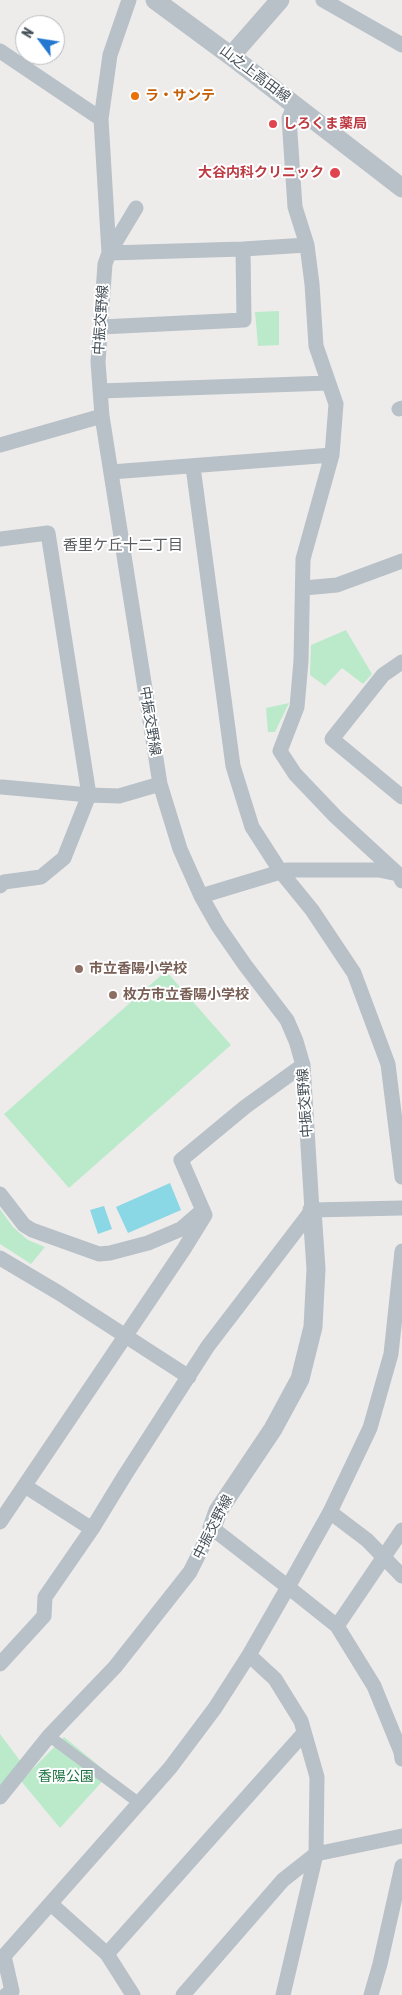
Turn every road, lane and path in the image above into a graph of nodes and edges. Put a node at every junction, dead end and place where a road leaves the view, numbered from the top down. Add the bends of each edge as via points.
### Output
1 (129, 0) edge
2 (154, 0) edge
3 (280, 0) edge
4 (323, 0) edge
5 (402, 45) edge
6 (0, 51) edge
7 (231, 56) junction
8 (295, 104) junction
9 (101, 119) junction
10 (402, 188) edge
11 (136, 208) dead end
12 (307, 245) junction
13 (243, 249) junction
14 (109, 253) junction
15 (101, 327) junction
16 (328, 383) junction
17 (100, 391) junction
18 (102, 416) junction
19 (0, 445) edge
20 (332, 455) junction
21 (193, 467) junction
22 (111, 472) junction
23 (0, 540) edge
24 (402, 561) edge
25 (304, 588) junction
26 (402, 662) edge
27 (1, 782) edge
28 (160, 784) junction
29 (400, 792) edge
30 (89, 796) junction
31 (281, 872) junction
32 (401, 877) edge
33 (0, 886) edge
34 (201, 896) junction
35 (303, 1065) junction
36 (402, 1177) edge
37 (0, 1194) edge
38 (402, 1208) edge
39 (203, 1210) junction
40 (312, 1210) junction
41 (402, 1251) edge
42 (0, 1258) edge
43 (125, 1335) junction
44 (190, 1377) junction
45 (25, 1486) junction
46 (330, 1512) junction
47 (0, 1522) edge
48 (212, 1528) junction
49 (92, 1529) junction
50 (402, 1530) edge
51 (384, 1557) junction
52 (402, 1576) edge
53 (288, 1587) junction
54 (337, 1626) junction
55 (249, 1655) junction
56 (0, 1664) edge
57 (304, 1733) junction
58 (48, 1736) junction
59 (402, 1759) edge
60 (7, 1780) edge
61 (0, 1797) edge
62 (139, 1802) junction
63 (402, 1836) edge
64 (316, 1854) junction
65 (402, 1866) edge
66 (52, 1904) junction
67 (2, 1952) edge
68 (107, 1954) junction
69 (10, 1994) edge
70 (133, 1995) edge
71 (183, 1995) edge
72 (284, 1995) edge
73 (371, 1995) edge

1 - 9 street via 110,56
2 - 7 street, 山之上高田線
3 - 7 street
4 - 5 street
6 - 9 street
7 - 8 street, 山之上高田線
8 - 10 street, 山之上高田線
8 - 12 street via 289,118 295,208
9 - 14 street
11 - 14 street, 中振交野線
12 - 13 street
12 - 16 street via 316,346
13 - 14 street
13 - 15 street via 244,320
14 - 15 street, 中振交野線 via 105,264
15 - 17 street, 中振交野線
16 - 17 street
16 - 20 street via 336,404
17 - 18 street, 中振交野線
18 - 19 street
18 - 22 street, 中振交野線
20 - 21 street
20 - 25 street via 304,559
21 - 22 street
21 - 31 street via 233,766 252,827
22 - 28 street, 中振交野線
23 - 30 street via 48,533
24 - 25 street via 337,585
25 - 32 street via 296,707 280,750 295,774
26 - 29 street via 383,675 332,739
27 - 30 street
28 - 30 street via 120,796
28 - 34 street, 中振交野線 via 180,849
30 - 33 street via 64,858 41,877 4,882
31 - 32 street via 379,870
31 - 34 street
31 - 36 street via 312,910 354,973 388,1064
34 - 35 street, 中振交野線 via 218,926 287,1020
35 - 39 street via 181,1160
35 - 40 street, 中振交野線
37 - 39 street via 21,1222 32,1230 98,1254 148,1243 172,1233
38 - 40 street
39 - 43 street via 205,1215 184,1249
40 - 44 street via 208,1346
40 - 48 street, 中振交野線 via 316,1270 313,1326 300,1379 273,1429 218,1511
41 - 46 street via 391,1354 381,1393 370,1428
42 - 43 street
43 - 44 street
43 - 45 street
44 - 49 street via 124,1474
45 - 47 street
45 - 49 street
46 - 51 street
46 - 53 street
48 - 53 street
48 - 58 street, 中振交野線 via 190,1572 115,1667
49 - 56 street via 45,1597 44,1616
50 - 51 street
51 - 52 street
51 - 54 street
53 - 54 street
53 - 55 street
54 - 59 street via 374,1686
55 - 57 street via 274,1679 301,1721
55 - 62 street via 215,1708 170,1768
57 - 64 street via 317,1777
57 - 68 street
58 - 60 street, 中振交野線
58 - 62 street
60 - 61 street, 中振交野線
62 - 66 street
63 - 64 street
64 - 71 street via 283,1880
64 - 72 street
65 - 73 street
66 - 67 street
66 - 68 street
67 - 69 street
68 - 70 street

